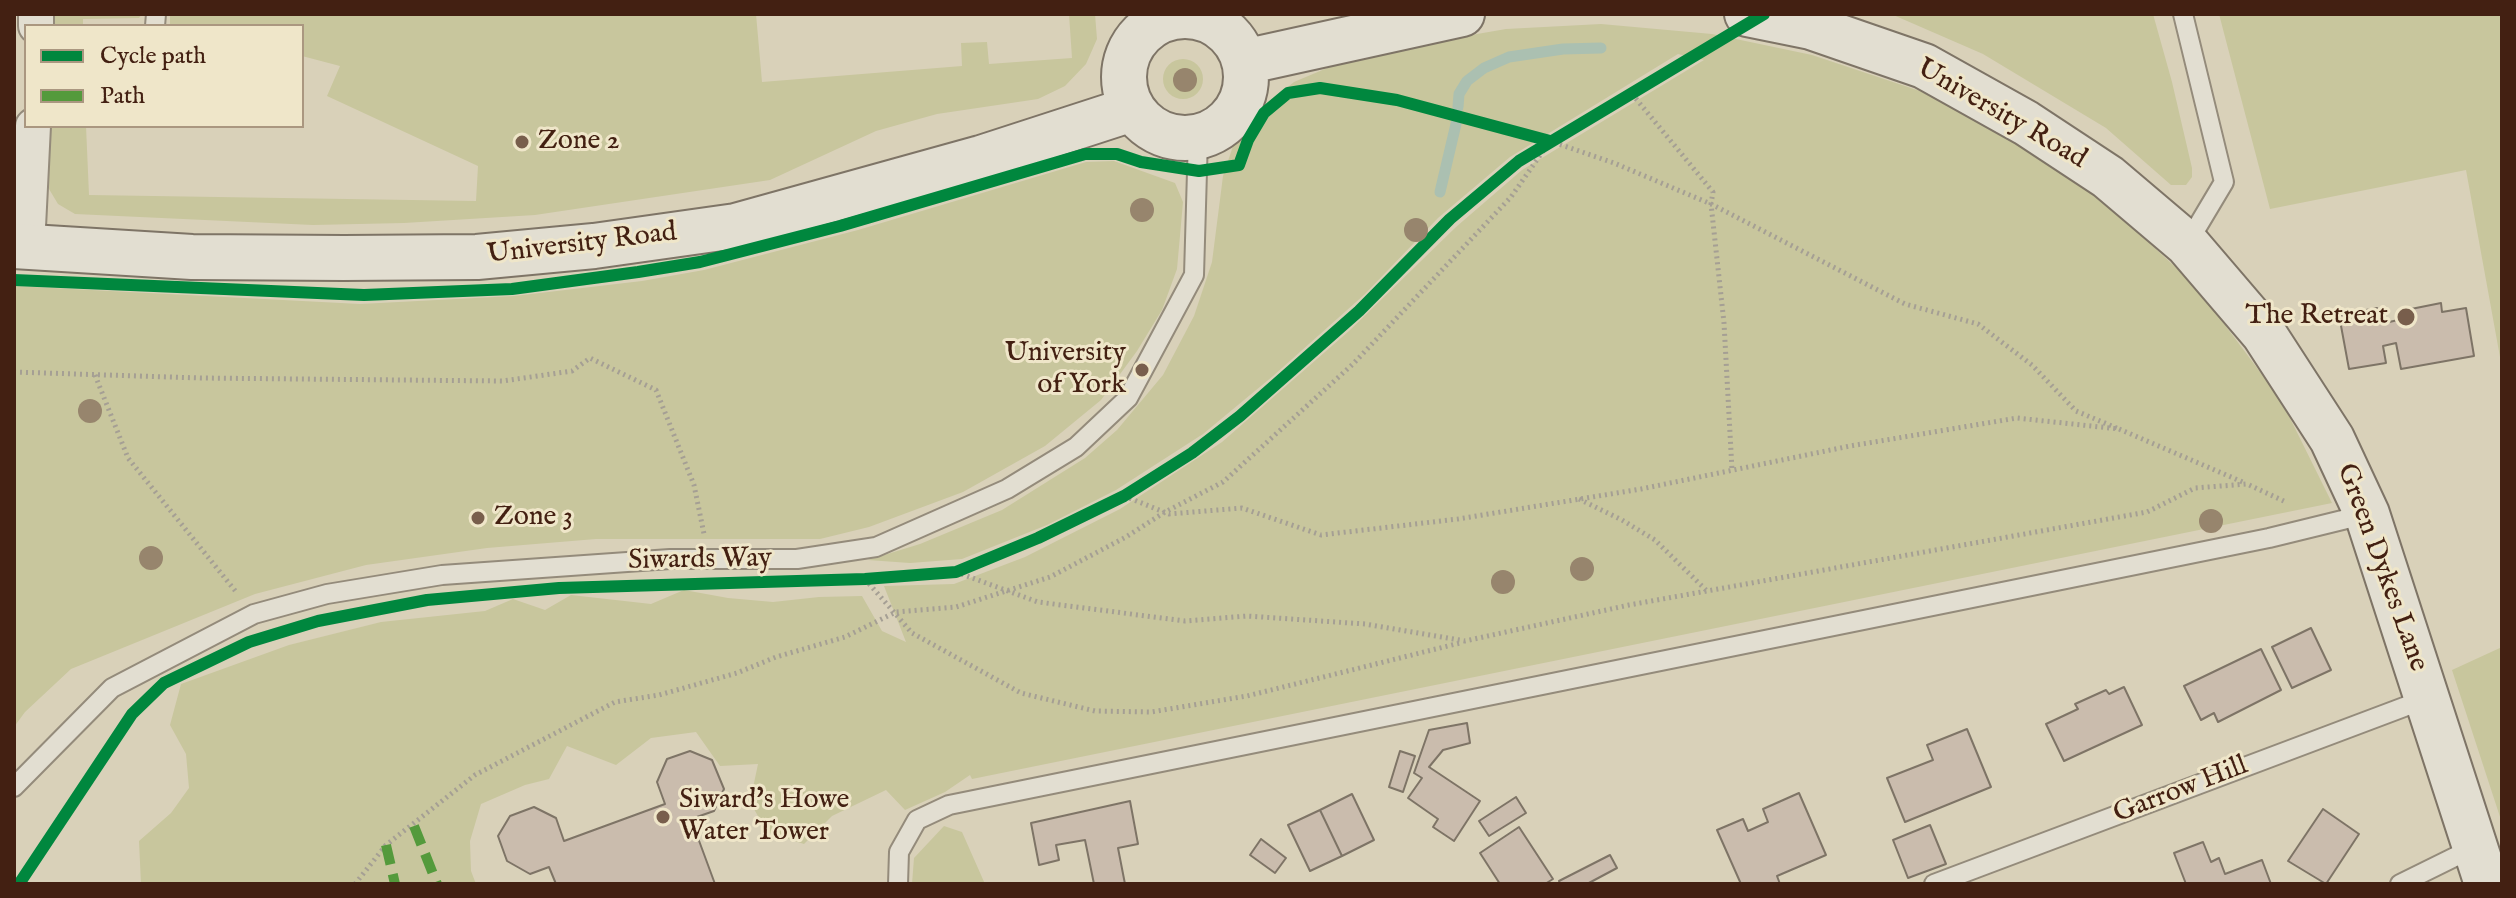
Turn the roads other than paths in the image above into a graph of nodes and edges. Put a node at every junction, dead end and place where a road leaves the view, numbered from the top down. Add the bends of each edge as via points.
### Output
1 (1462, 14) edge
2 (1747, 14) edge
3 (2183, 14) edge
4 (1159, 17) edge
5 (1244, 62) junction
6 (1132, 109) junction
7 (33, 128) edge
8 (1198, 137) junction
9 (2187, 244) junction
10 (21, 246) edge
11 (2367, 514) junction
12 (2428, 698) junction
13 (14, 787) edge
14 (2481, 866) edge
15 (898, 884) edge
16 (1934, 884) edge
17 (2400, 884) edge

1 - 5 street
2 - 9 street, University Road via 1811,27 1924,66 2108,177
3 - 9 lane via 2224,182
4 - 5 street via 1210,21 1228,34
4 - 6 street via 1129,51 1124,87
5 - 8 street via 1246,84 1235,112 1219,128
6 - 8 street via 1156,131 1176,138
6 - 10 street, University Road via 981,158 736,226 594,246 477,257 344,258 192,257
7 - 10 street
8 - 13 lane, Siwards Way via 1194,275 1128,398 1076,447 1007,489 876,547 797,559 670,559 442,575 327,594 254,614 112,688
9 - 11 street, Green Dykes Lane via 2264,334 2332,439
11 - 12 street, Green Dykes Lane
11 - 15 lane via 949,805 917,820 899,852
12 - 14 street, Green Dykes Lane
12 - 16 lane, Garrow Hill
14 - 17 lane

